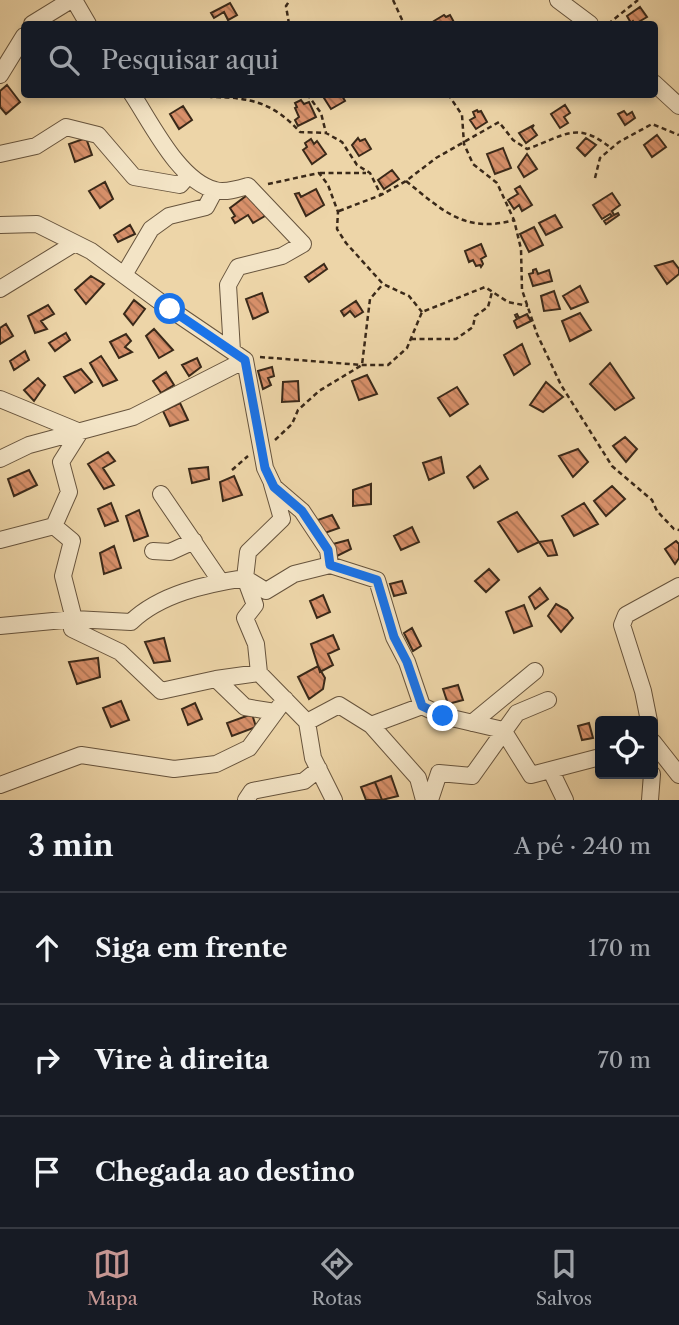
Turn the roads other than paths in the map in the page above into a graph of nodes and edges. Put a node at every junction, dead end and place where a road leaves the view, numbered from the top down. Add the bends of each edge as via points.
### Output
1 (73, 0) edge
2 (558, 0) edge
3 (37, 21) edge
4 (86, 21) edge
5 (586, 21) edge
6 (21, 39) edge
7 (7, 53) edge
8 (0, 75) edge
9 (658, 87) edge
10 (135, 98) edge
11 (679, 106) edge
12 (0, 153) edge
13 (188, 176) junction
14 (215, 190) junction
15 (0, 225) edge
16 (75, 243) junction
17 (124, 275) junction
18 (0, 289) edge
19 (238, 355) junction
20 (0, 399) edge
21 (80, 432) junction
22 (0, 459) edge
23 (271, 481) junction
24 (161, 494) dead end
25 (54, 526) junction
26 (0, 540) edge
27 (194, 541) junction
28 (153, 551) dead end
29 (330, 565) junction
30 (244, 578) junction
31 (221, 582) junction
32 (679, 586) edge
33 (73, 624) junction
34 (0, 626) edge
35 (535, 671) dead end
36 (259, 673) junction
37 (216, 679) junction
38 (548, 700) dead end
39 (280, 706) junction
40 (422, 706) junction
41 (648, 716) edge
42 (307, 722) junction
43 (472, 723) junction
44 (372, 725) junction
45 (503, 730) junction
46 (658, 747) edge
47 (595, 758) edge
48 (318, 769) junction
49 (551, 771) junction
50 (679, 775) edge
51 (652, 779) edge
52 (1, 783) edge
53 (254, 797) edge
54 (334, 800) edge
55 (424, 800) edge
56 (430, 800) edge
57 (565, 800) edge
58 (650, 800) edge

1 - 3 street
1 - 4 street
2 - 5 street
6 - 7 street
7 - 8 street
9 - 11 street
10 - 13 street
12 - 13 street via 36,146 66,127 98,135 134,177 180,185
13 - 14 street
14 - 17 street via 206,207 169,216 151,229
14 - 19 street via 247,186 303,244 282,256 238,267 228,285
15 - 16 street via 37,224
16 - 17 street
16 - 18 street
17 - 19 street
19 - 21 street via 133,416
19 - 23 street
20 - 21 street
21 - 22 street via 29,445
21 - 25 street via 61,462 69,492
23 - 29 street via 302,511 328,550
23 - 30 street via 282,519 248,552
24 - 27 street
25 - 26 street
25 - 33 street via 72,541 63,576
27 - 28 street via 170,552
27 - 31 street
29 - 30 street via 294,573 266,591
29 - 40 street via 377,580
30 - 31 street
30 - 36 street via 255,605 245,618 256,644
31 - 33 street via 180,594 131,622
32 - 41 street via 626,615 622,625
33 - 34 street
33 - 37 street via 120,652 162,691
35 - 43 street
36 - 37 street
36 - 39 street
37 - 39 street via 244,707
38 - 45 street via 517,713
39 - 42 street
39 - 52 street via 249,748 216,764 174,769 81,755
40 - 43 street
40 - 44 street
42 - 44 street via 339,705
42 - 48 street
43 - 45 street
44 - 55 street via 418,778
45 - 49 street via 531,775
45 - 56 street via 472,776 439,773
46 - 50 street
47 - 49 street
48 - 53 street via 304,781
48 - 54 street
49 - 57 street
51 - 58 street

